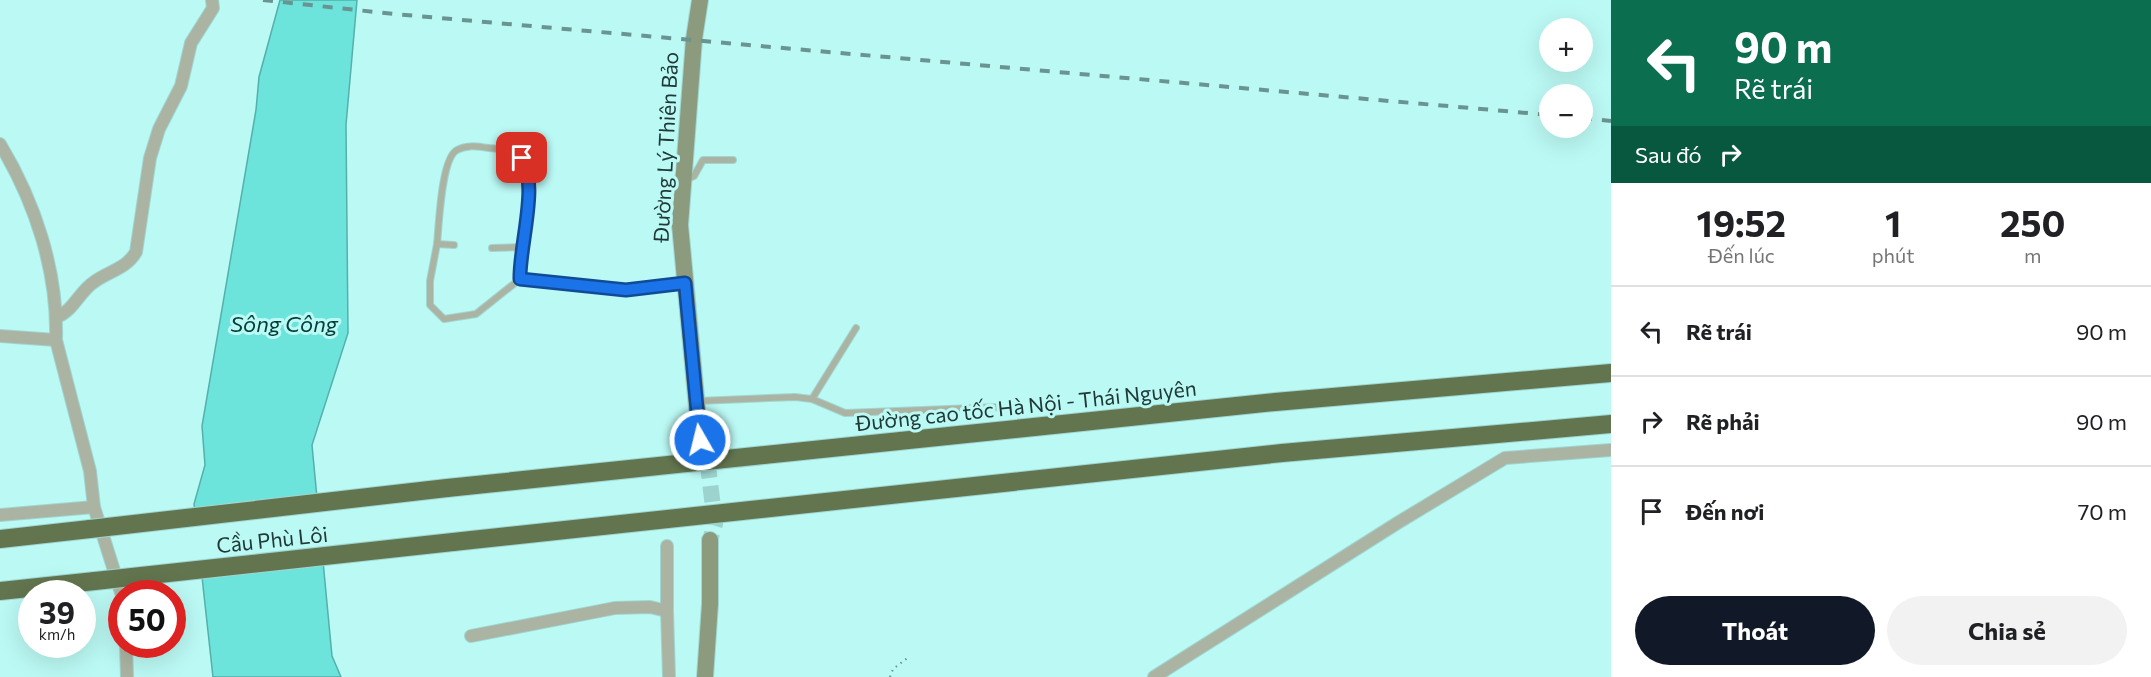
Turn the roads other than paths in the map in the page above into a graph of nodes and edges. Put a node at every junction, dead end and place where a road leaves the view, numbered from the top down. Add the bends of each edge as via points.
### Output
1 (212, 0) edge
2 (700, 0) edge
3 (0, 144) edge
4 (733, 160) dead end
5 (683, 182) junction
6 (436, 244) junction
7 (454, 245) dead end
8 (522, 247) junction
9 (492, 248) dead end
10 (520, 279) junction
11 (685, 283) junction
12 (57, 317) junction
13 (856, 328) dead end
14 (0, 336) edge
15 (56, 340) junction
16 (1611, 373) edge
17 (812, 399) junction
18 (695, 401) junction
19 (1000, 407) dead end
20 (1611, 424) edge
21 (700, 440) tunnel mouth
22 (1611, 450) edge
23 (447, 488) joint
24 (94, 507) junction
25 (0, 515) edge
26 (0, 539) edge
27 (710, 540) tunnel mouth
28 (667, 546) dead end
29 (117, 580) edge
30 (0, 591) edge
31 (667, 611) junction
32 (471, 636) dead end
33 (126, 658) edge
34 (127, 677) edge
35 (669, 677) edge
36 (705, 677) edge
37 (1154, 677) edge

1 - 12 street via 213,8 191,43 181,86 152,150 136,252 126,264 93,282 71,308
2 - 5 main road, Đường Lý Thiên Bảo
3 - 12 street via 39,225
4 - 5 lane via 703,160 694,176
5 - 11 main road, Đường Lý Thiên Bảo via 680,225
6 - 7 lane
6 - 8 lane via 447,162 457,149 470,146 512,150 528,168
6 - 10 lane via 430,305 444,319 476,314
8 - 9 lane
8 - 10 lane
10 - 11 lane via 626,290
11 - 18 main road, Đường Lý Thiên Bảo
12 - 15 street
13 - 17 lane
14 - 15 street
15 - 24 street via 90,471
16 - 23 highway, Đường cao tốc Hà Nội - Thái Nguyên via 1275,402
17 - 18 lane via 775,396
17 - 19 lane via 844,413
18 - 21 main road, Đường Lý Thiên Bảo
20 - 30 highway, Cầu Phù Lôi, bridge via 1270,454
22 - 37 street via 1505,458
23 - 26 highway, Cầu Phù Lôi, bridge
24 - 25 street
24 - 29 street
27 - 36 main road
28 - 31 street
31 - 32 street via 650,607 615,608
31 - 35 street
33 - 34 street

